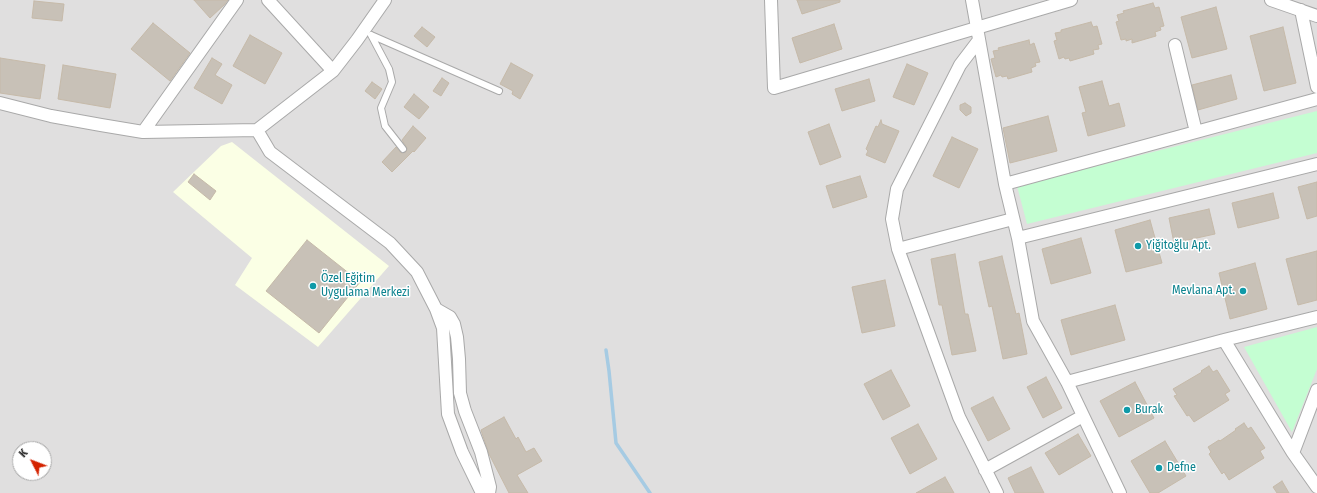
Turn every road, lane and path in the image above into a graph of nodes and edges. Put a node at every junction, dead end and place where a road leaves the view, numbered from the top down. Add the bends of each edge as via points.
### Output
1 (237, 0) edge
2 (268, 0) edge
3 (385, 0) edge
4 (771, 0) edge
5 (972, 0) edge
6 (1071, 0) edge
7 (1271, 0) edge
8 (1301, 10) junction
9 (1317, 16) edge
10 (369, 31) junction
11 (978, 34) junction
12 (1175, 45) dead end
13 (333, 71) junction
14 (1317, 87) edge
15 (499, 91) dead end
16 (1317, 99) edge
17 (0, 103) edge
18 (257, 130) junction
19 (143, 132) junction
20 (1196, 132) junction
21 (403, 149) dead end
22 (1317, 164) edge
23 (1004, 184) junction
24 (1013, 219) junction
25 (1018, 238) junction
26 (898, 249) junction
27 (436, 309) junction
28 (1317, 317) edge
29 (1224, 340) junction
30 (1067, 382) junction
31 (1317, 390) edge
32 (1083, 416) junction
33 (1293, 453) junction
34 (985, 470) junction
35 (1317, 488) edge
36 (482, 493) edge
37 (489, 493) edge
38 (997, 493) edge
39 (1120, 493) edge

1 - 19 street
2 - 13 street
3 - 10 street
4 - 11 street via 774,88
5 - 11 street
6 - 11 street
7 - 8 street
8 - 9 street
8 - 14 street
10 - 13 street via 357,40
10 - 15 lane
10 - 21 lane via 389,69 392,82 381,108 385,126
11 - 23 street
11 - 26 street via 897,189 892,219
12 - 20 street
13 - 18 street
16 - 20 street
17 - 19 street via 51,116
18 - 19 street
18 - 27 street via 270,152 390,243 417,272
20 - 23 street
22 - 25 street
23 - 24 street
24 - 25 street
24 - 26 street
25 - 30 street via 1033,321
26 - 34 street via 959,417
27 - 36 street via 443,328 448,414 462,452
27 - 37 street via 450,317 454,324 460,393 480,452 490,487
28 - 29 street
29 - 30 street
29 - 33 street
30 - 32 street
31 - 33 street
32 - 34 street
32 - 39 street
33 - 35 street
34 - 38 street

